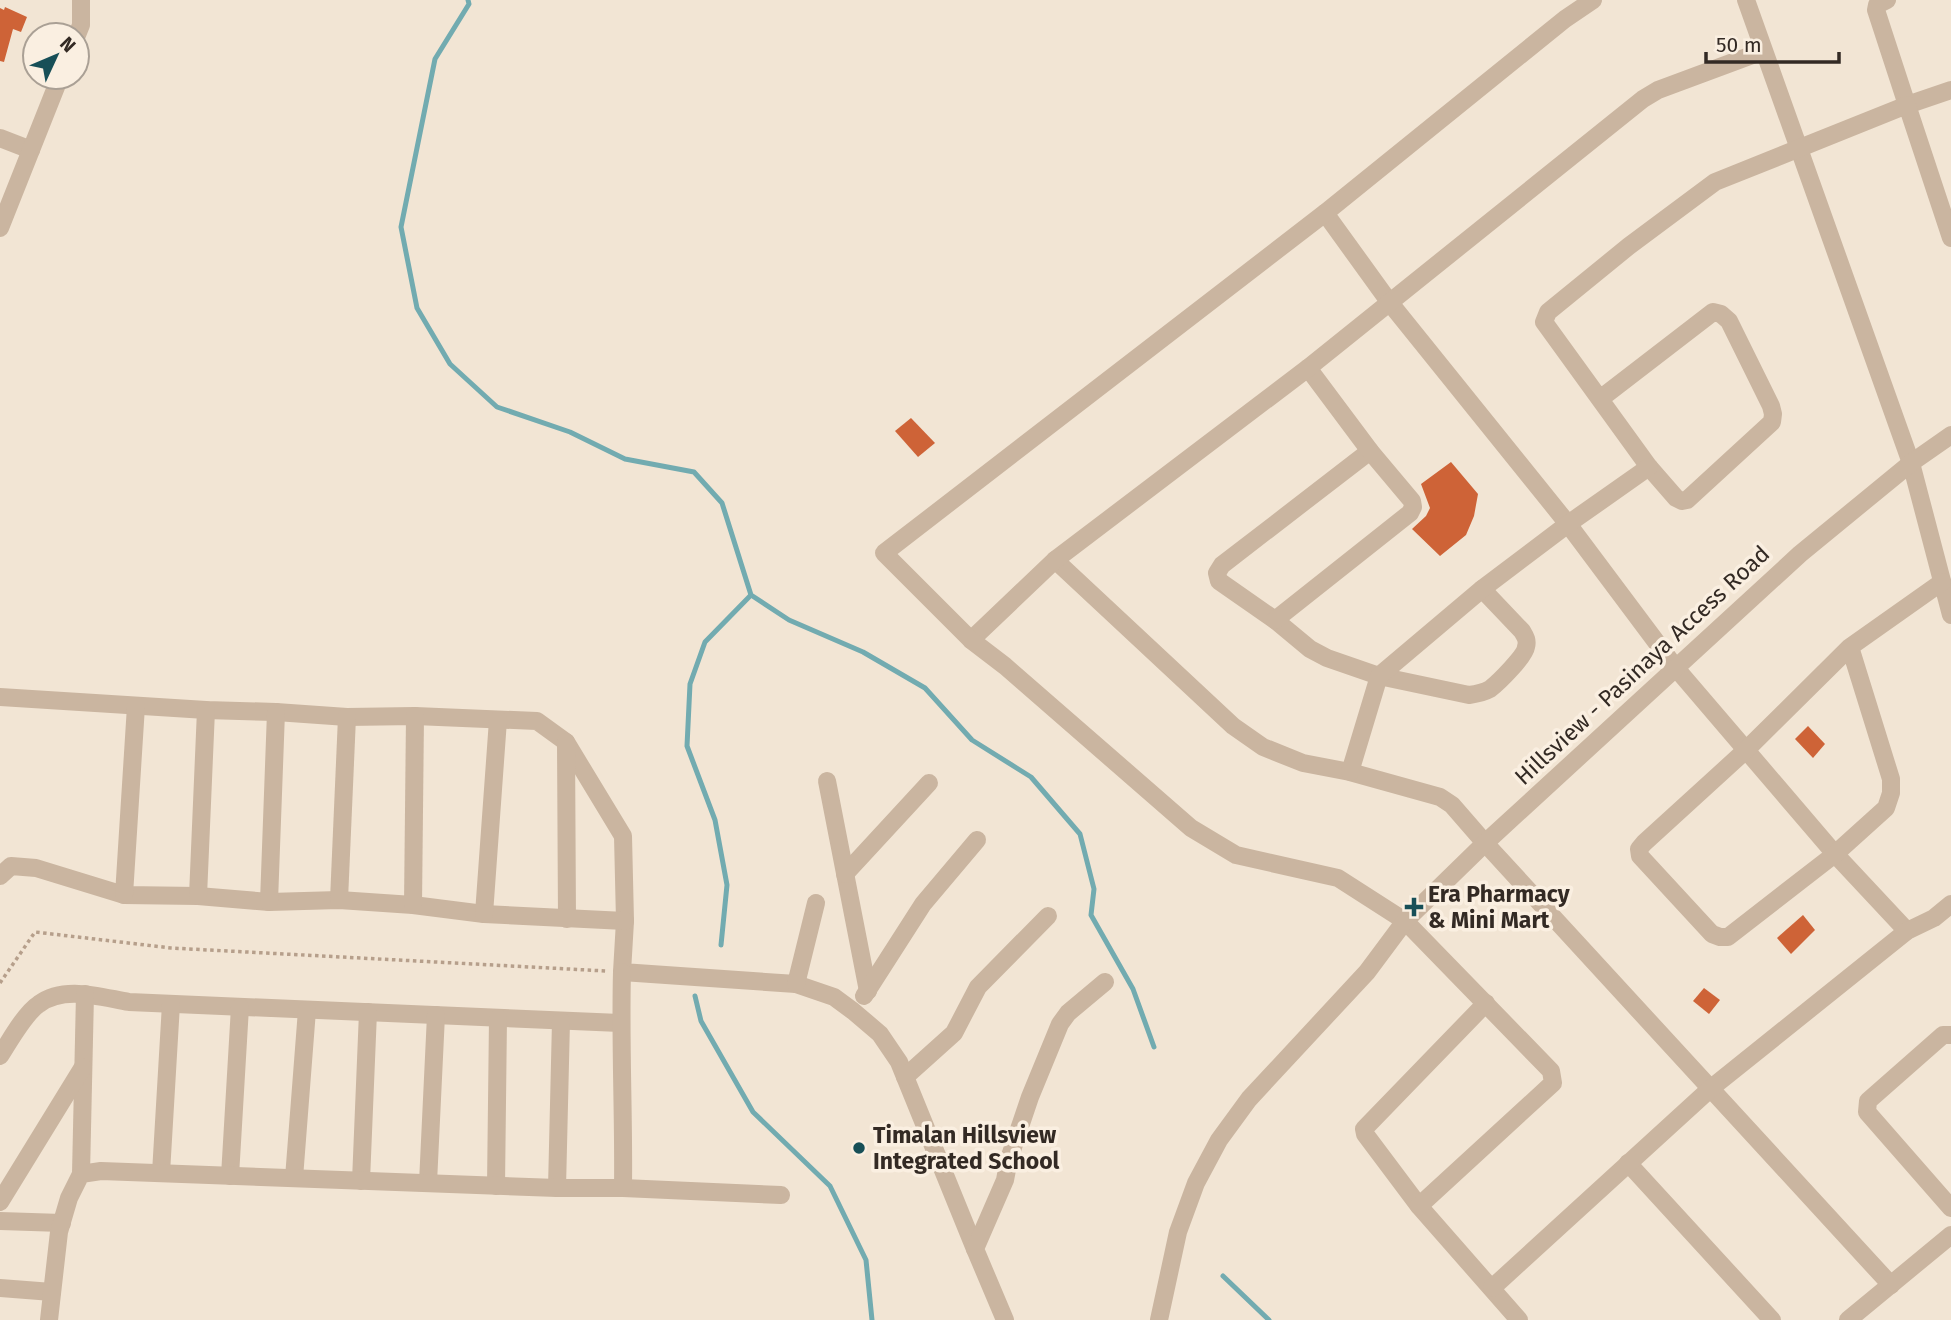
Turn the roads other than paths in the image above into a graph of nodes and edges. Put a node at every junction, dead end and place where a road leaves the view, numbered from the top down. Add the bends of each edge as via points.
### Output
1 (81, 0) edge
2 (1593, 0) edge
3 (1746, 0) edge
4 (1887, 0) edge
5 (81, 21) edge
6 (1763, 51) junction
7 (1951, 90) edge
8 (54, 91) edge
9 (1907, 105) junction
10 (0, 138) edge
11 (1799, 149) junction
12 (31, 150) junction
13 (1325, 213) junction
14 (0, 228) edge
15 (1951, 238) edge
16 (1390, 303) junction
17 (1308, 368) junction
18 (1601, 399) junction
19 (1951, 435) edge
20 (1370, 451) junction
21 (1911, 463) junction
22 (1649, 467) junction
23 (1568, 524) junction
24 (1055, 561) junction
25 (1942, 582) junction
26 (1482, 590) junction
27 (1951, 615) edge
28 (1275, 620) junction
29 (971, 640) junction
30 (1850, 647) junction
31 (1675, 667) junction
32 (1379, 677) junction
33 (0, 697) edge
34 (136, 706) junction
35 (206, 710) junction
36 (276, 712) junction
37 (415, 716) junction
38 (347, 717) junction
39 (498, 720) junction
40 (566, 741) junction
41 (1746, 750) junction
42 (1350, 772) junction
43 (827, 781) dead end
44 (929, 783) dead end
45 (977, 840) dead end
46 (1485, 843) junction
47 (1835, 854) junction
48 (845, 874) junction
49 (0, 876) edge
50 (124, 895) junction
51 (198, 895) junction
52 (339, 900) junction
53 (269, 902) junction
54 (816, 903) dead end
55 (1951, 904) edge
56 (412, 905) junction
57 (484, 914) junction
58 (1048, 916) dead end
59 (566, 919) junction
60 (625, 921) junction
61 (1405, 921) junction
62 (1907, 931) junction
63 (622, 972) junction
64 (1105, 982) dead end
65 (796, 984) junction
66 (868, 990) junction
67 (85, 994) junction
68 (1486, 1003) junction
69 (171, 1004) junction
70 (240, 1007) junction
71 (307, 1010) junction
72 (853, 1011) junction
73 (368, 1012) junction
74 (436, 1015) junction
75 (498, 1018) junction
76 (561, 1021) junction
77 (620, 1023) junction
78 (1951, 1035) edge
79 (0, 1056) edge
80 (83, 1067) junction
81 (905, 1077) junction
82 (1710, 1089) junction
83 (1628, 1163) junction
84 (161, 1173) junction
85 (80, 1174) junction
86 (230, 1176) junction
87 (294, 1178) junction
88 (361, 1181) junction
89 (428, 1183) junction
90 (496, 1186) junction
91 (556, 1188) junction
92 (624, 1188) junction
93 (781, 1195) dead end
94 (0, 1202) edge
95 (1419, 1206) junction
96 (1951, 1208) edge
97 (0, 1220) edge
98 (62, 1223) junction
99 (1951, 1235) edge
100 (975, 1249) junction
101 (1891, 1285) junction
102 (0, 1288) edge
103 (1492, 1288) junction
104 (52, 1292) junction
105 (49, 1320) edge
106 (1005, 1320) edge
107 (1159, 1320) edge
108 (1519, 1320) edge
109 (1772, 1320) edge
110 (1848, 1320) edge

1 - 5 street
2 - 13 street
3 - 6 street
4 - 9 street via 1875,10
6 - 11 street
6 - 16 street via 1650,93
7 - 9 street
8 - 12 street
9 - 11 street
9 - 15 street
10 - 12 street
11 - 18 street via 1708,187 1548,312 1544,323
11 - 21 street
12 - 14 street
13 - 16 street
13 - 29 street via 884,553
16 - 17 street
16 - 23 street
17 - 20 street
17 - 24 street
18 - 22 street
18 - 22 street via 1713,312 1729,321 1771,406 1772,422 1687,499 1676,498
19 - 21 street, Hillsview - Pasinaya Access Road
20 - 28 street via 1412,501 1410,513
20 - 28 street via 1217,573 1219,581
21 - 25 street
21 - 31 street, Hillsview - Pasinaya Access Road via 1800,554
22 - 23 street
23 - 26 street
23 - 31 street
24 - 29 street
24 - 42 street via 1243,733 1284,757
25 - 27 street
25 - 30 street
26 - 32 street
26 - 32 street via 1527,639 1527,649 1490,689 1469,695
28 - 32 street via 1310,649
29 - 61 street via 1191,828 1236,855 1338,878
30 - 41 street
30 - 47 street via 1891,779 1891,793 1886,808
31 - 41 street
31 - 46 street, Hillsview - Pasinaya Access Road
32 - 42 street
33 - 34 street
34 - 35 street
34 - 50 street
35 - 36 street
35 - 51 street
36 - 38 street
36 - 53 street
37 - 38 street
37 - 39 street
37 - 56 street
38 - 52 street
39 - 40 street via 537,721
39 - 57 street
40 - 59 street
40 - 60 street via 623,836
41 - 47 street
41 - 47 street via 1644,843 1640,856 1712,934 1728,937
42 - 46 street via 1440,797
43 - 48 street
44 - 48 street
45 - 66 street via 923,904
46 - 61 street, Hillsview - Pasinaya Access Road
46 - 82 street
47 - 62 street
48 - 66 street
49 - 50 street via 11,866 36,868
50 - 51 street
51 - 53 street
52 - 53 street
52 - 56 street
54 - 65 street
55 - 62 street
56 - 57 street
57 - 59 street
58 - 81 street via 978,986 954,1033
59 - 60 street
60 - 63 street
61 - 68 street
61 - 107 street, Hillsview - Pasinaya Access Road via 1367,972 1249,1099 1219,1140 1196,1183 1178,1232
62 - 82 street
63 - 65 street
63 - 77 street
64 - 100 street via 1060,1024 1030,1097 1005,1180
65 - 72 street via 834,997
66 - 72 street
67 - 69 street
67 - 79 street via 56,995 37,1004
67 - 80 street
68 - 95 street via 1364,1129
68 - 95 street via 1551,1071 1553,1083
69 - 70 street
69 - 84 street
70 - 71 street
70 - 86 street
71 - 73 street
71 - 87 street
72 - 81 street via 891,1047
73 - 74 street
73 - 88 street
74 - 75 street
74 - 89 street
75 - 76 street
75 - 90 street
76 - 77 street
76 - 91 street
77 - 92 street
78 - 96 street via 1943,1035 1866,1106
80 - 85 street
80 - 94 street
81 - 100 street
82 - 83 street
82 - 101 street
83 - 103 street
83 - 109 street
84 - 85 street
84 - 86 street
85 - 98 street
86 - 87 street
87 - 88 street
88 - 89 street
89 - 90 street
90 - 91 street
91 - 92 street
92 - 93 street
95 - 103 street
97 - 98 street
98 - 104 street
99 - 101 street
100 - 106 street
101 - 110 street
102 - 104 street
103 - 108 street
104 - 105 street

